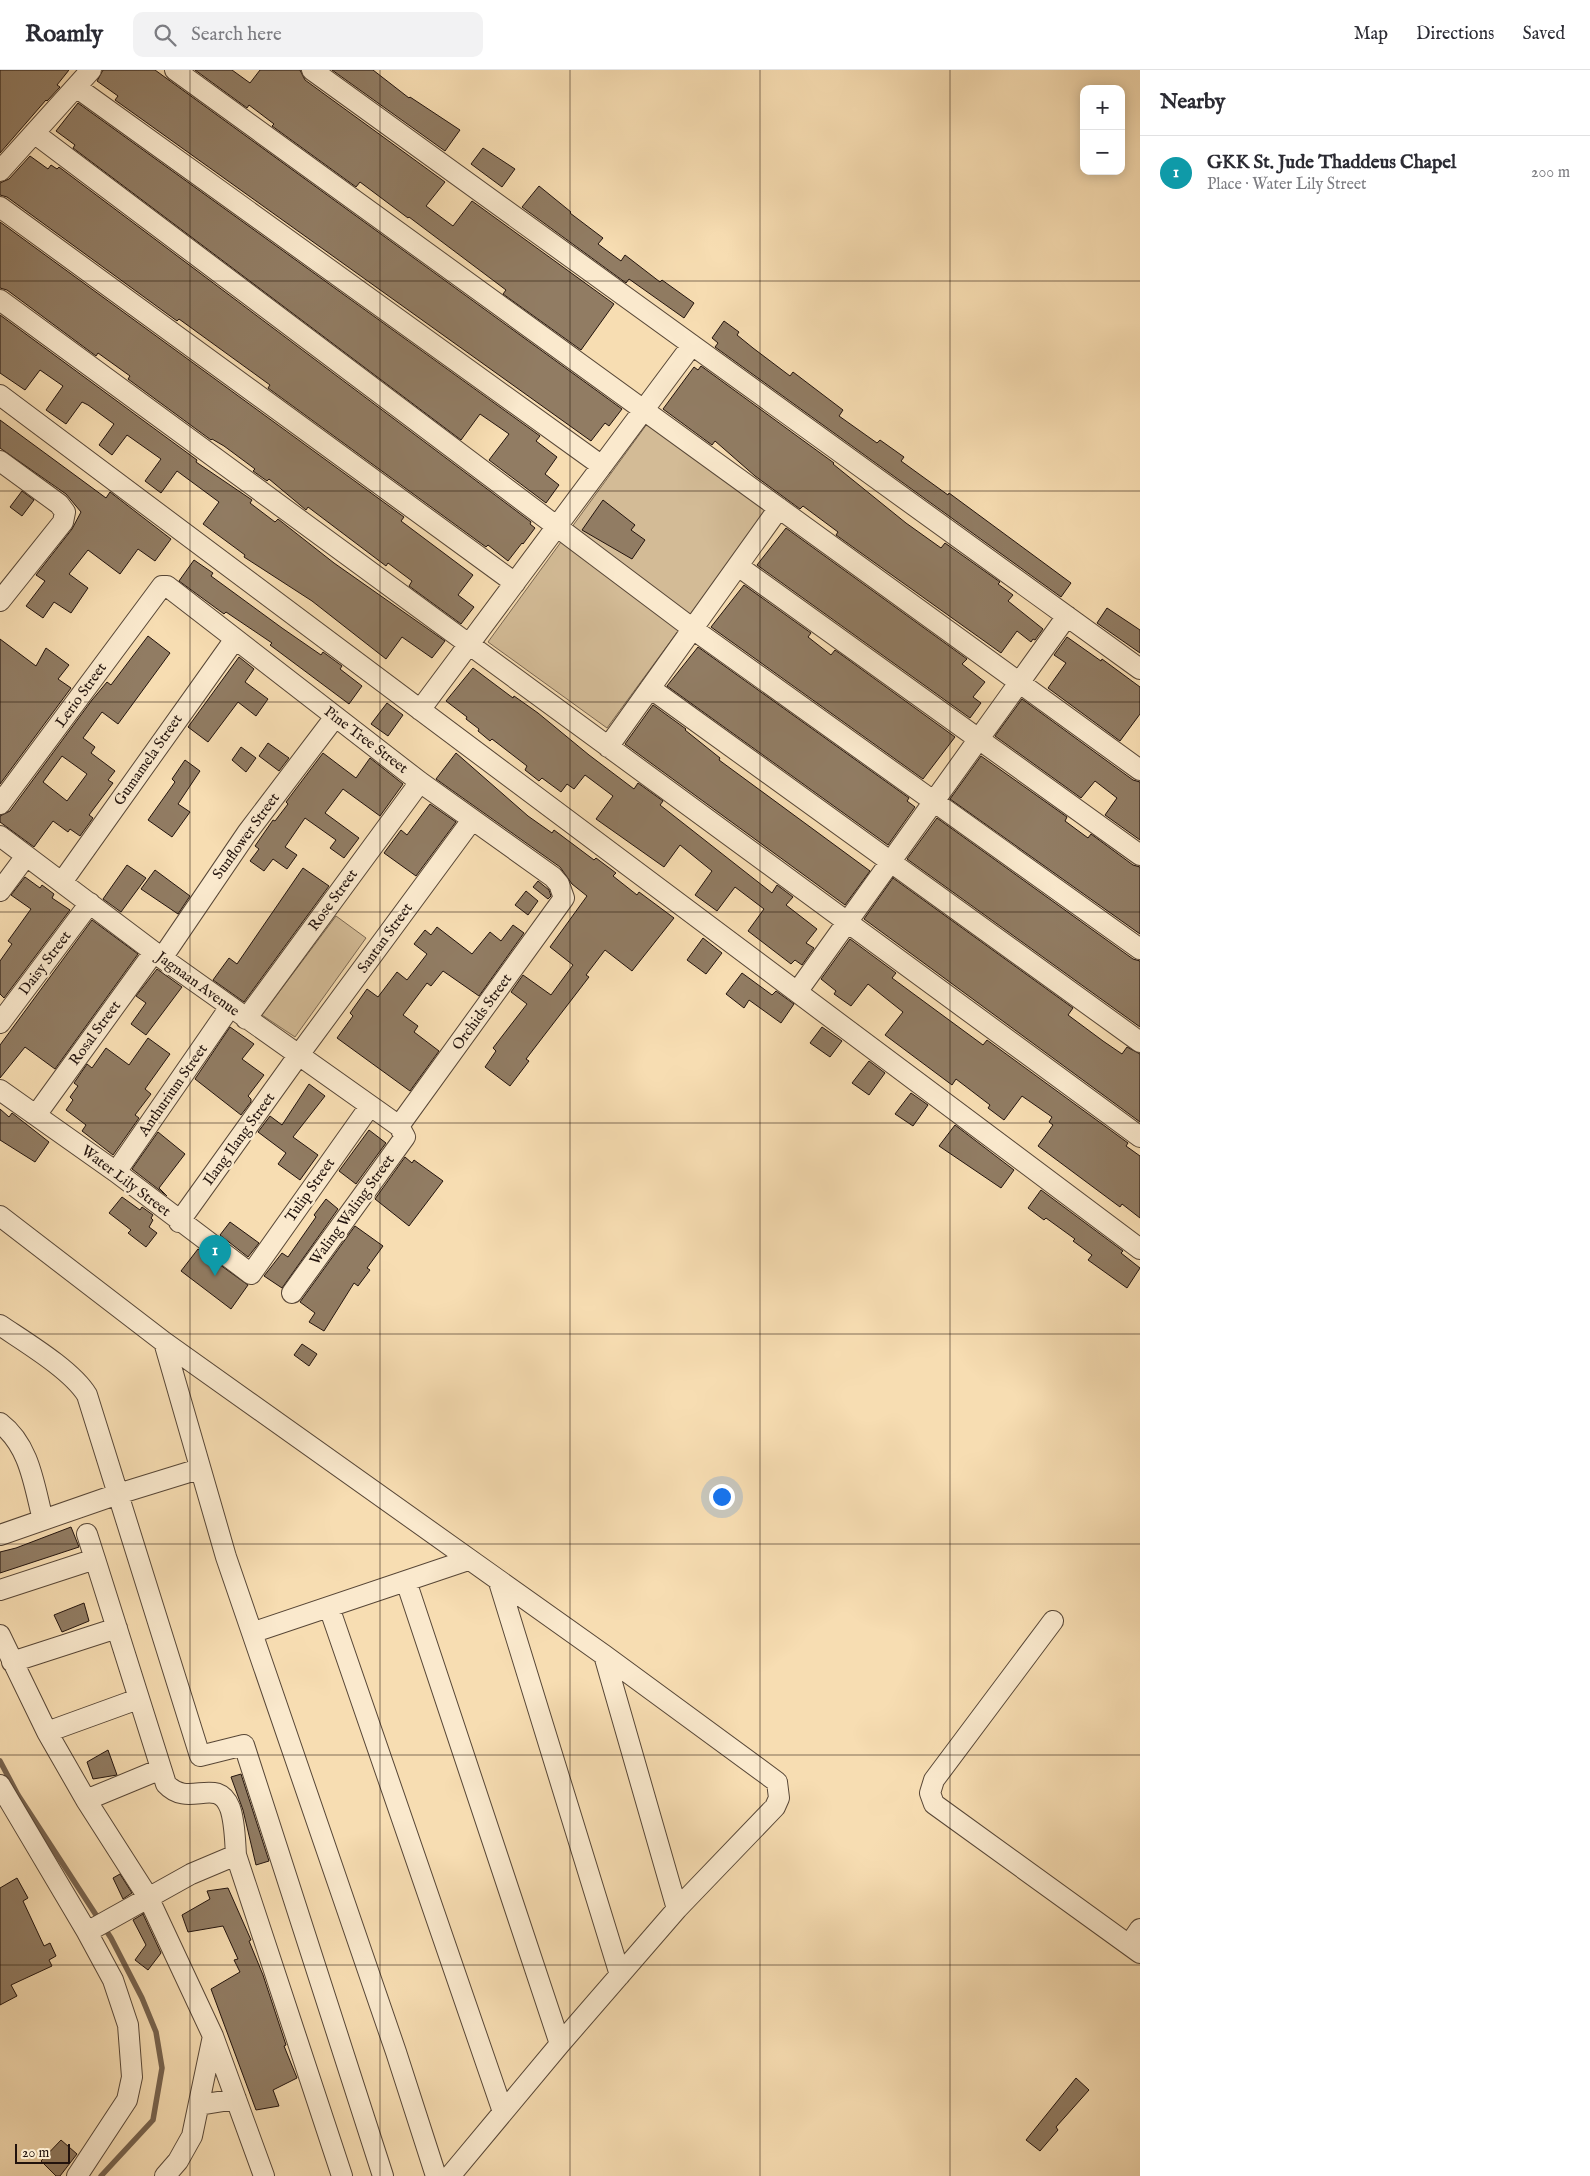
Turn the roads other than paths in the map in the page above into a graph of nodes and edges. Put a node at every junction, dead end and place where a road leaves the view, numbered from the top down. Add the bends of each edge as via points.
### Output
1 (91, 70) edge
2 (175, 70) edge
3 (312, 70) edge
4 (76, 86) junction
5 (34, 133) junction
6 (0, 171) edge
7 (0, 207) edge
8 (0, 300) edge
9 (692, 345) junction
10 (0, 395) edge
11 (643, 410) junction
12 (0, 461) edge
13 (602, 466) junction
14 (779, 508) junction
15 (558, 525) junction
16 (738, 566) junction
17 (515, 583) junction
18 (162, 586) joint
19 (0, 602) edge
20 (1067, 616) junction
21 (693, 628) junction
22 (234, 639) junction
23 (469, 644) junction
24 (1140, 669) edge
25 (1019, 682) junction
26 (650, 688) junction
27 (420, 710) junction
28 (335, 717) junction
29 (978, 739) junction
30 (608, 746) junction
31 (1140, 770) edge
32 (420, 782) junction
33 (934, 802) junction
34 (0, 804) edge
35 (472, 820) junction
36 (0, 836) edge
37 (1140, 855) edge
38 (26, 856) junction
39 (890, 862) junction
40 (62, 882) junction
41 (0, 891) edge
42 (564, 898) joint
43 (90, 903) junction
44 (847, 922) junction
45 (1140, 949) edge
46 (158, 955) junction
47 (797, 992) junction
48 (238, 1013) junction
49 (0, 1024) edge
50 (1140, 1042) edge
51 (298, 1056) junction
52 (0, 1090) edge
53 (370, 1106) junction
54 (36, 1115) junction
55 (399, 1126) junction
56 (1140, 1136) edge
57 (116, 1172) junction
58 (0, 1216) edge
59 (179, 1222) junction
60 (1140, 1249) edge
61 (251, 1274) joint
62 (292, 1293) dead end
63 (0, 1325) edge
64 (164, 1342) junction
65 (0, 1423) edge
66 (199, 1469) junction
67 (118, 1494) junction
68 (43, 1520) junction
69 (88, 1534) dead end
70 (0, 1535) edge
71 (95, 1558) junction
72 (468, 1560) junction
73 (406, 1581) junction
74 (499, 1582) junction
75 (0, 1590) edge
76 (329, 1607) junction
77 (1053, 1621) dead end
78 (116, 1628) junction
79 (254, 1632) junction
80 (0, 1635) edge
81 (604, 1655) junction
82 (12, 1662) junction
83 (138, 1699) junction
84 (47, 1732) junction
85 (161, 1768) junction
86 (0, 1785) edge
87 (86, 1800) junction
88 (236, 1855) junction
89 (148, 1896) junction
90 (677, 1909) junction
91 (89, 1930) junction
92 (1136, 1943) edge
93 (620, 1975) junction
94 (213, 2036) junction
95 (560, 2044) junction
96 (236, 2099) junction
97 (199, 2105) junction
98 (503, 2112) junction
99 (180, 2168) edge
100 (76, 2176) edge
101 (165, 2176) edge
102 (264, 2176) edge
103 (342, 2176) edge
104 (383, 2176) edge
105 (436, 2176) edge
106 (450, 2176) edge

1 - 4 street
2 - 11 street
3 - 9 street
4 - 5 street
4 - 13 street
5 - 6 street
5 - 15 street
7 - 17 street
8 - 23 street
9 - 11 street
9 - 20 street
10 - 27 street
11 - 13 street
11 - 14 street
12 - 19 street via 66,512 62,522
13 - 15 street
14 - 16 street
14 - 25 street
15 - 17 street
15 - 21 street
16 - 21 street
16 - 29 street
17 - 23 street
18 - 22 street, Pine Tree Street via 171,589
18 - 34 street, Lerio Street
20 - 24 street
20 - 25 street
21 - 26 street
21 - 33 street
22 - 28 street, Pine Tree Street
22 - 40 street, Gumamela Street
23 - 27 street
23 - 30 street
25 - 29 street
25 - 31 street
26 - 30 street
26 - 39 street
27 - 47 street
28 - 32 street, Pine Tree Street
28 - 46 street, Sunflower Street
29 - 33 street
29 - 37 street
30 - 44 street
32 - 35 street, Pine Tree Street
32 - 48 street, Rose Street
33 - 39 street
33 - 45 street
35 - 42 street, Pine Tree Street via 553,877
35 - 51 street, Santan Street
36 - 38 street, Jagnaan Avenue
38 - 40 street, Jagnaan Avenue
38 - 41 street
39 - 44 street
39 - 50 street
40 - 43 street, Jagnaan Avenue
42 - 55 street, Orchids Street
43 - 46 street, Jagnaan Avenue
43 - 49 street, Daisy Street
44 - 47 street
44 - 56 street
46 - 48 street, Jagnaan Avenue
46 - 54 street, Rosal Street
47 - 60 street
48 - 51 street, Jagnaan Avenue
48 - 57 street, Anthurium Street
51 - 53 street, Jagnaan Avenue
51 - 59 street, Ilang Ilang Street
52 - 54 street, Water Lily Street
53 - 55 street, Jagnaan Avenue
53 - 61 street, Tulip Street
54 - 57 street, Water Lily Street
55 - 62 street, Waling Waling Street via 405,1137
57 - 59 street, Water Lily Street
58 - 64 street
59 - 61 street, Water Lily Street
63 - 67 street via 81,1386 91,1405
64 - 66 street
64 - 72 street
65 - 68 street via 16,1437 26,1457
66 - 67 street
66 - 79 street via 226,1557
67 - 68 street
67 - 104 street via 200,1756 244,1745
68 - 70 street
69 - 71 street
71 - 75 street
71 - 78 street
72 - 73 street
72 - 74 street
73 - 76 street
73 - 95 street
74 - 81 street
74 - 93 street
76 - 79 street
76 - 98 street
77 - 92 street via 934,1780 930,1793 934,1804
78 - 82 street
78 - 83 street
79 - 105 street
80 - 82 street
81 - 90 street
81 - 90 street via 777,1782 779,1798 775,1807
82 - 84 street
83 - 84 street
83 - 85 street
84 - 87 street
85 - 87 street
85 - 88 street via 166,1784 177,1794 214,1792 225,1799 231,1813
86 - 91 street
87 - 89 street
88 - 89 street
88 - 103 street
89 - 91 street
89 - 94 street
90 - 93 street
91 - 100 street via 113,1980 128,2025 132,2077 128,2100
93 - 95 street
94 - 96 street
94 - 97 street
95 - 98 street
96 - 97 street
96 - 102 street
97 - 99 street
98 - 106 street
99 - 101 street

